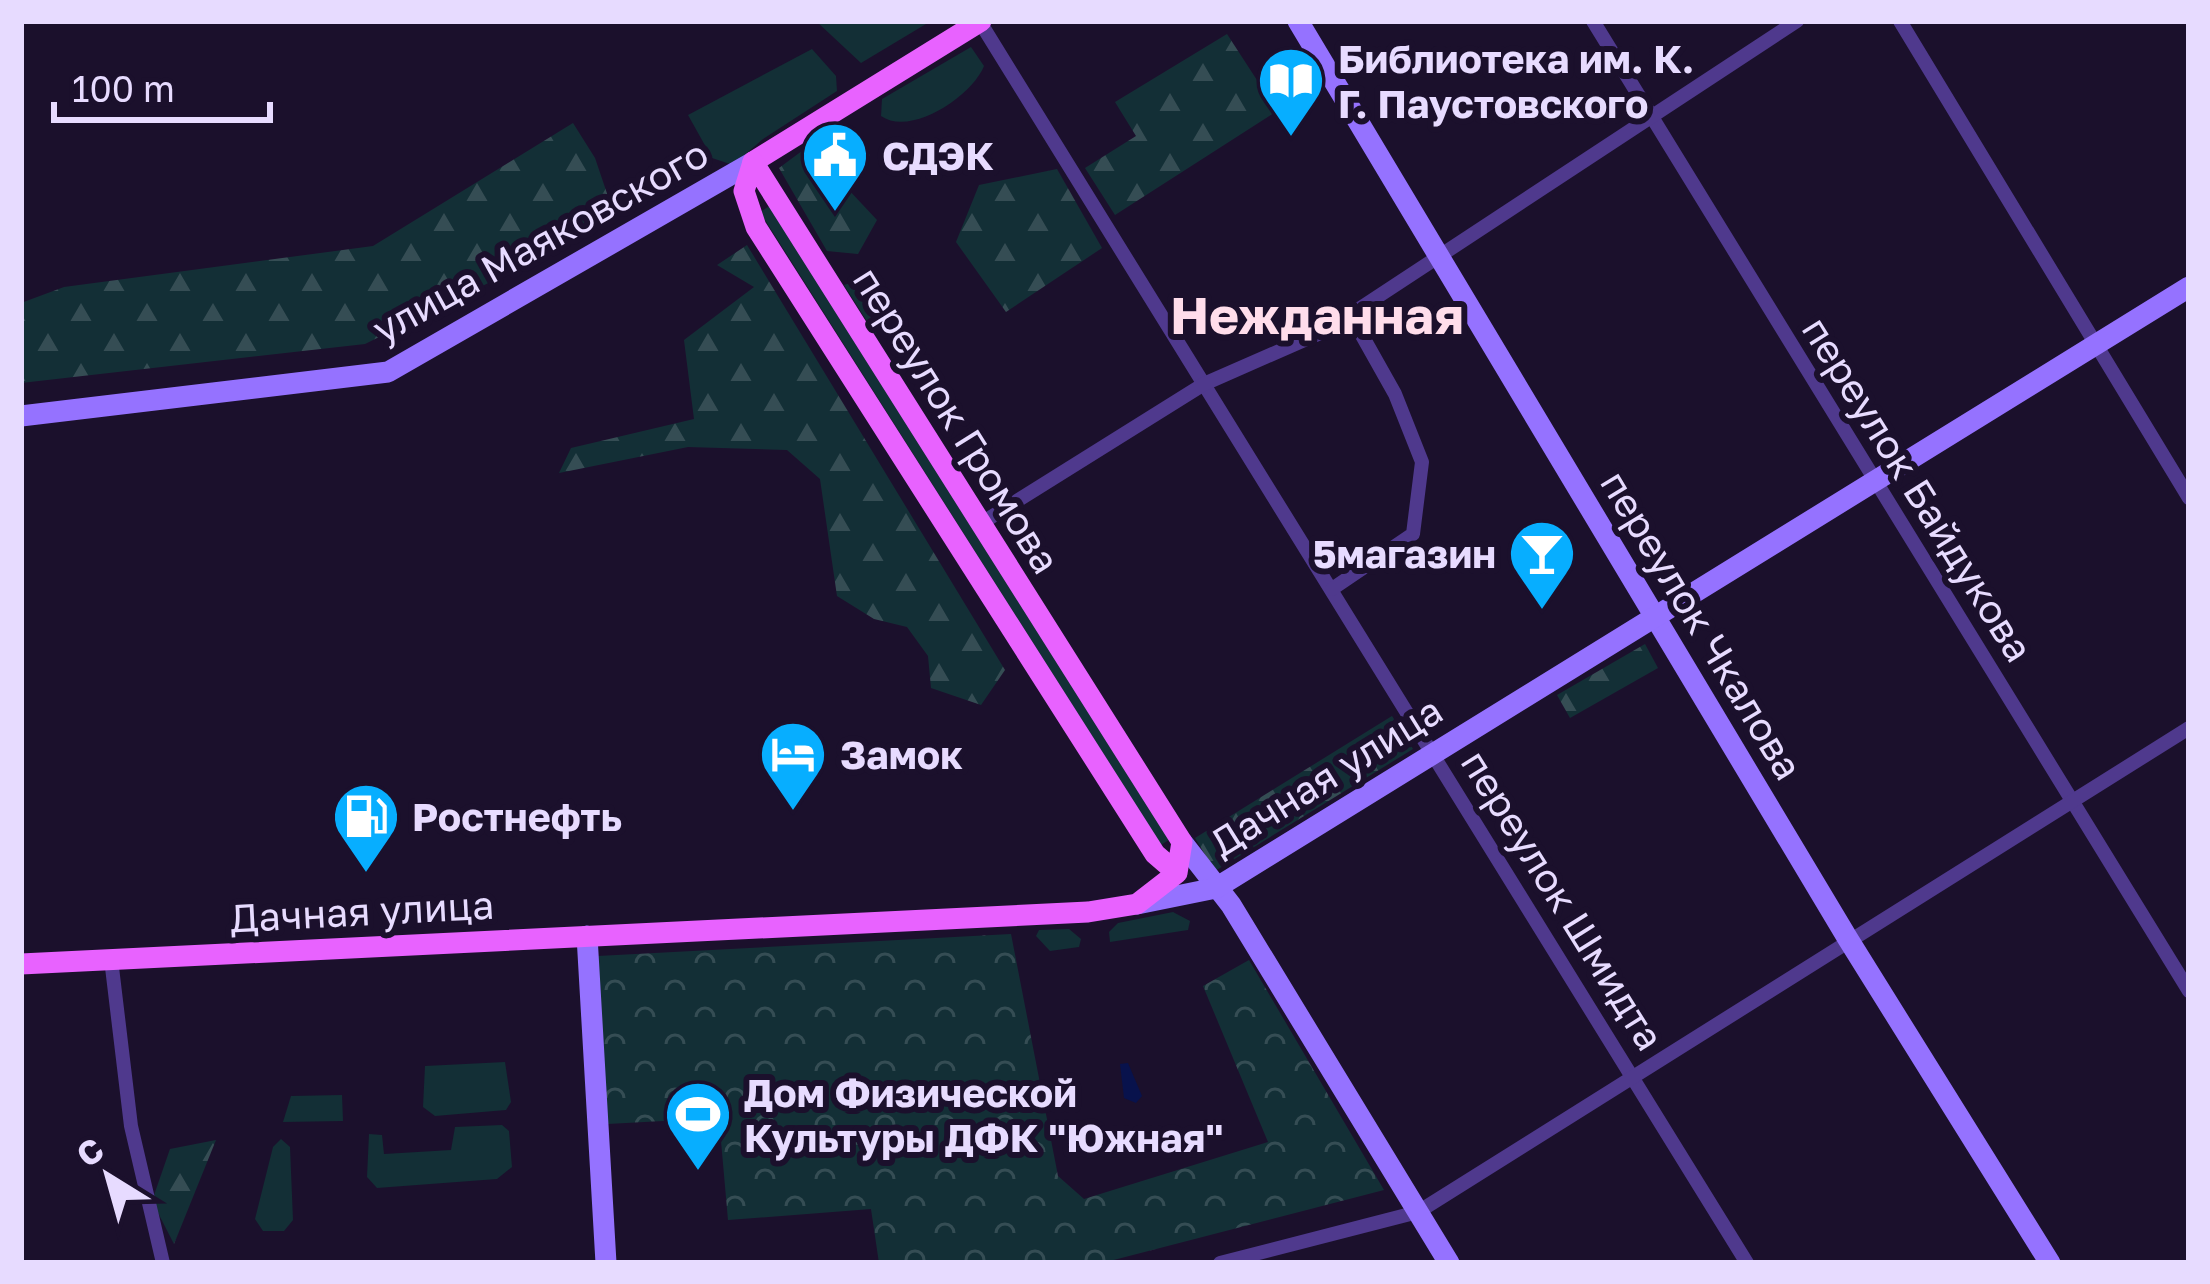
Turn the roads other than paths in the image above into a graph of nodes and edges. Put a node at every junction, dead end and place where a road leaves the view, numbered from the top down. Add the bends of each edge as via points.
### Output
1 (980, 21) edge
2 (1298, 21) edge
3 (1593, 21) edge
4 (1797, 21) edge
5 (1900, 21) edge
6 (1650, 114) junction
7 (753, 162) junction
8 (1439, 254) junction
9 (2189, 287) edge
10 (1350, 314) junction
11 (2096, 345) junction
12 (1204, 384) junction
13 (21, 416) edge
14 (1874, 482) junction
15 (2189, 498) edge
16 (980, 524) junction
17 (1332, 589) junction
18 (1652, 614) junction
19 (2189, 728) edge
20 (1432, 751) junction
21 (2072, 801) junction
22 (1182, 842) junction
23 (1155, 854) junction
24 (1177, 873) junction
25 (1216, 888) junction
26 (1131, 899) junction
27 (587, 930) junction
28 (1848, 939) junction
29 (21, 952) edge
30 (110, 953) junction
31 (21, 964) edge
32 (2189, 991) edge
33 (1632, 1073) junction
34 (1418, 1212) junction
35 (163, 1263) edge
36 (606, 1263) edge
37 (1220, 1263) edge
38 (1449, 1263) edge
39 (1747, 1263) edge
40 (2050, 1263) edge

1 - 7 main road, улица Маяковского
1 - 12 street, переулок Шмидта
2 - 8 street, переулок Чкалова
3 - 6 street, переулок Байдукова
4 - 6 street
5 - 11 street
6 - 8 street
6 - 14 street, переулок Байдукова
7 - 13 street, улица Маяковского via 388,372
7 - 16 main road, переулок Громова
7 - 23 main road, переулок Громова via 744,191 756,227
8 - 10 street
8 - 18 street, переулок Чкалова
9 - 11 street, Дачная улица
10 - 12 street
10 - 17 street via 1422,462 1413,534
11 - 14 street, Дачная улица
11 - 15 street
12 - 16 street
12 - 17 street, переулок Шмидта
14 - 18 street, Дачная улица
14 - 21 street, переулок Байдукова
16 - 22 main road, переулок Громова
17 - 20 street, переулок Шмидта
18 - 20 street, Дачная улица
18 - 28 street, переулок Чкалова
19 - 21 street
20 - 25 street, Дачная улица
20 - 33 street, переулок Шмидта
21 - 28 street
21 - 32 street, переулок Байдукова
22 - 24 main road
22 - 25 street, переулок Громова
23 - 24 main road, переулок Громова
23 - 26 main road
24 - 25 street
24 - 26 main road
25 - 26 street, Дачная улица
25 - 34 street, переулок Громова
26 - 27 main road, Дачная улица via 1050,915
27 - 30 main road, Дачная улица
27 - 36 street
28 - 33 street
28 - 40 street, переулок Чкалова
29 - 30 main road, Дачная улица
30 - 31 main road, Дачная улица
30 - 35 street via 131,1126
33 - 34 street
33 - 39 street, переулок Шмидта
34 - 37 street
34 - 38 street, переулок Громова

